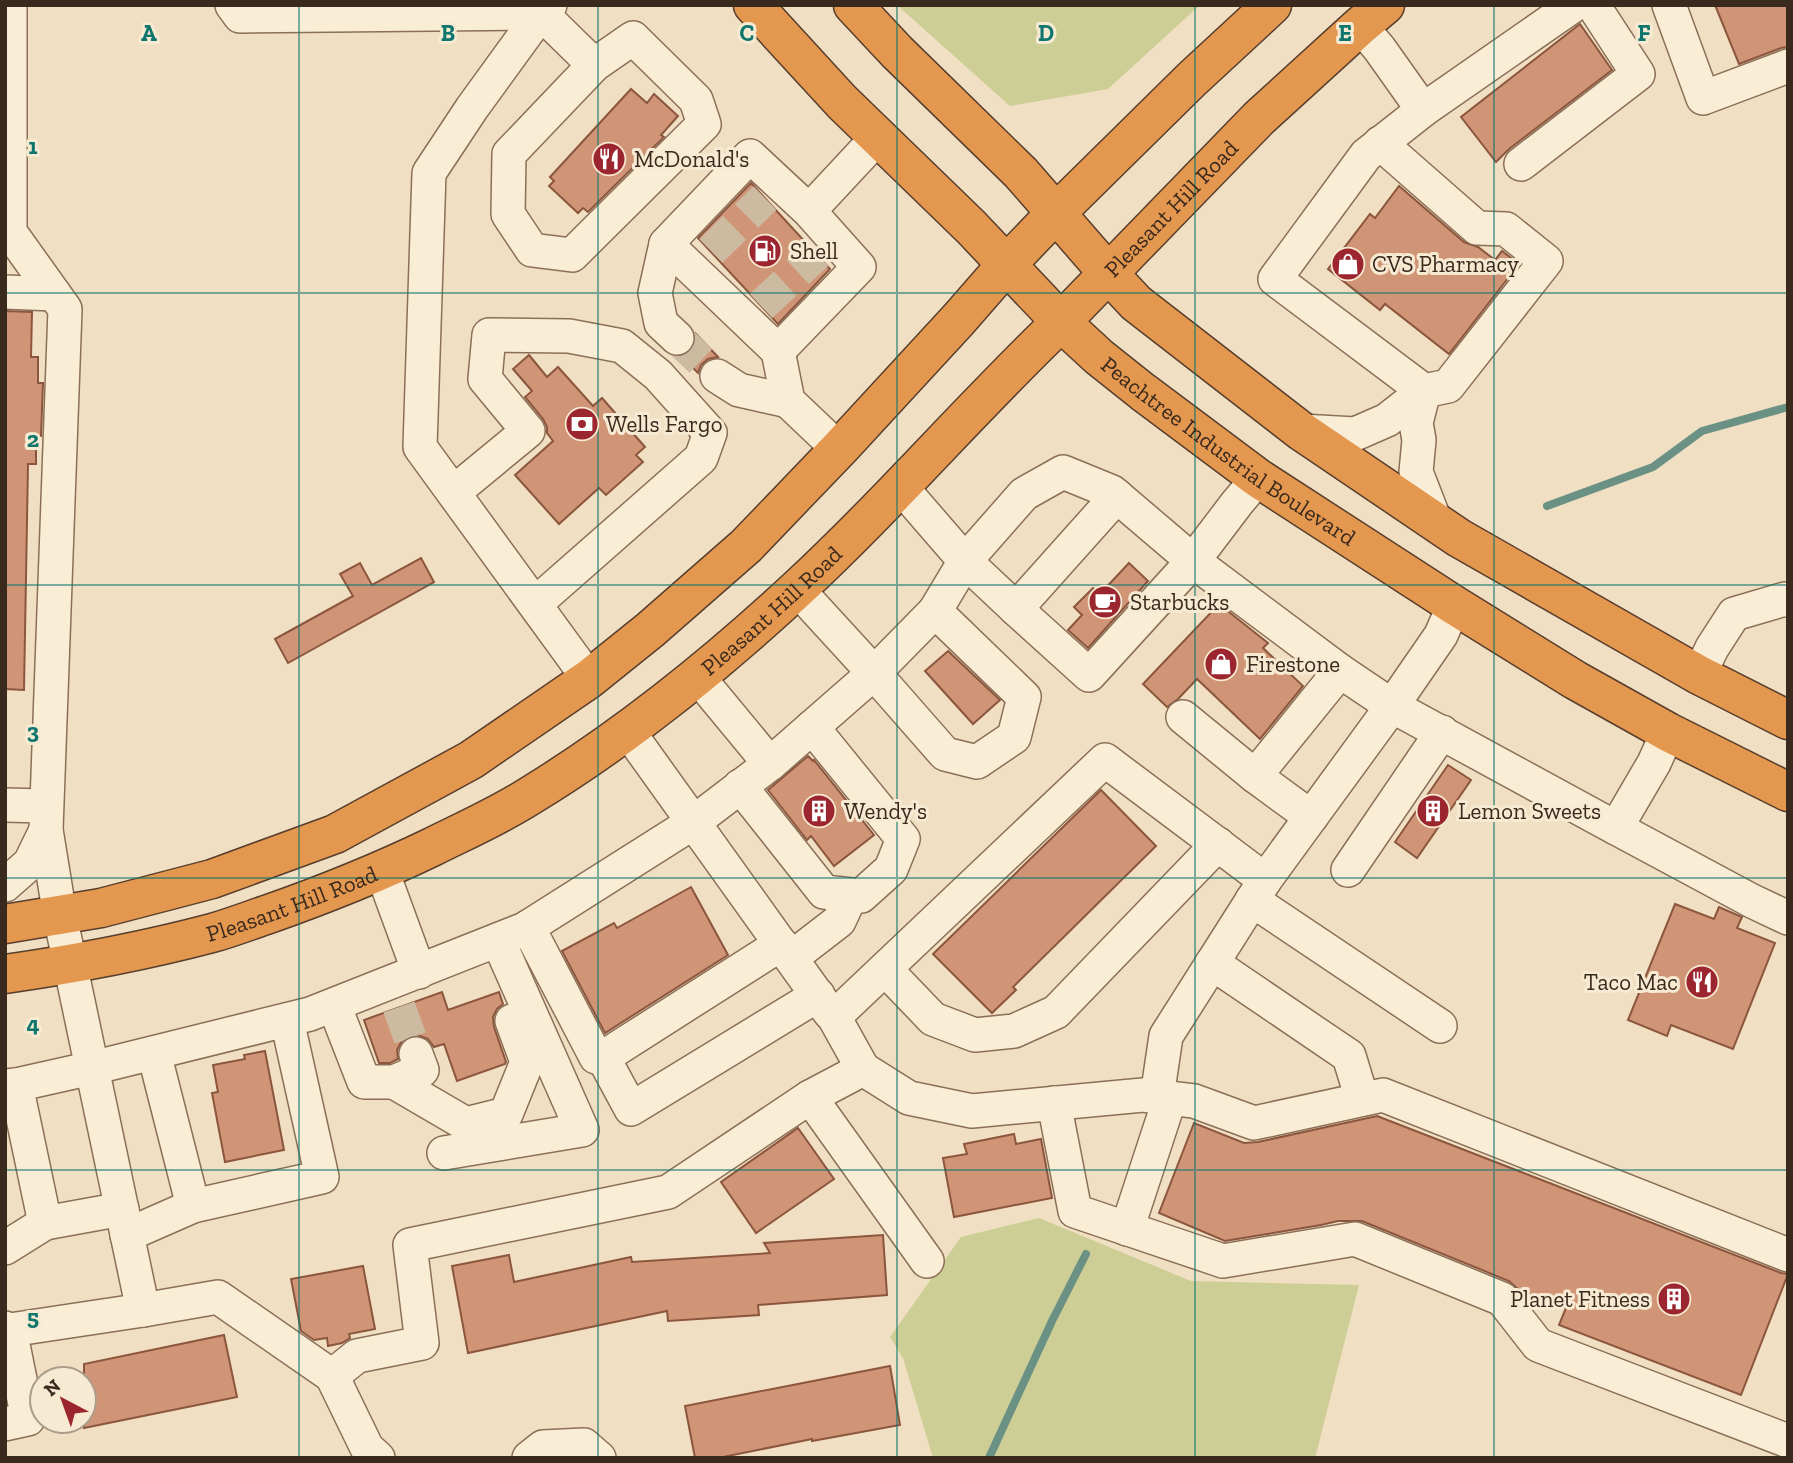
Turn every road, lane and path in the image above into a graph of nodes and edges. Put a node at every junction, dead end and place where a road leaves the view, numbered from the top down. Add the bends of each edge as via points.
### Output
1 (10, 5) edge
2 (232, 5) edge
3 (753, 5) edge
4 (853, 5) edge
5 (1272, 5) edge
6 (1574, 5) edge
7 (1593, 5) edge
8 (1669, 5) edge
9 (545, 9) edge
10 (327, 10) edge
11 (1373, 16) edge
12 (594, 65) junction
13 (1788, 66) edge
14 (1423, 110) junction
15 (877, 138) junction
16 (1380, 144) junction
17 (1521, 164) dead end
18 (8, 214) edge
19 (1055, 214) junction
20 (819, 233) junction
21 (666, 243) junction
22 (1006, 265) junction
23 (1108, 273) junction
24 (5, 292) edge
25 (54, 294) junction
26 (1061, 322) junction
27 (677, 338) tunnel mouth
28 (778, 351) junction
29 (717, 376) tunnel mouth
30 (1424, 391) junction
31 (789, 401) junction
32 (1301, 431) junction
33 (841, 447) junction
34 (1258, 478) junction
35 (901, 487) junction
36 (454, 492) junction
37 (1117, 496) junction
38 (1435, 521) junction
39 (965, 561) junction
40 (1193, 561) junction
41 (797, 589) junction
42 (1787, 598) edge
43 (535, 604) junction
44 (1454, 605) junction
45 (1016, 609) junction
46 (935, 611) junction
47 (1340, 671) junction
48 (874, 673) junction
49 (1699, 675) junction
50 (698, 677) junction
51 (589, 679) junction
52 (1392, 706) junction
53 (1183, 717) dead end
54 (1788, 720) edge
55 (812, 727) junction
56 (628, 731) junction
57 (1442, 732) junction
58 (1668, 732) junction
59 (770, 764) junction
60 (1255, 776) junction
61 (740, 786) junction
62 (1788, 792) edge
63 (5, 805) edge
64 (1311, 817) junction
65 (46, 818) junction
66 (694, 822) junction
67 (1616, 828) junction
68 (1218, 844) junction
69 (1348, 870) dead end
70 (382, 871) junction
71 (5, 885) edge
72 (1258, 890) junction
73 (851, 895) junction
74 (60, 916) junction
75 (1788, 918) edge
76 (5, 924) edge
77 (528, 927) junction
78 (491, 943) junction
79 (786, 951) junction
80 (1212, 963) junction
81 (71, 965) junction
82 (885, 969) junction
83 (5, 974) edge
84 (403, 987) junction
85 (334, 1005) junction
86 (826, 1006) junction
87 (287, 1020) junction
88 (1440, 1026) dead end
89 (154, 1053) junction
90 (416, 1054) tunnel mouth
91 (604, 1059) junction
92 (92, 1068) junction
93 (863, 1069) junction
94 (394, 1082) junction
95 (10, 1085) edge
96 (810, 1097) junction
97 (1163, 1097) junction
98 (1362, 1100) junction
99 (1054, 1104) junction
100 (444, 1153) dead end
101 (193, 1206) junction
102 (125, 1222) junction
103 (45, 1223) junction
104 (1127, 1229) junction
105 (5, 1248) edge
106 (1788, 1255) edge
107 (927, 1261) dead end
108 (143, 1310) junction
109 (7, 1329) edge
110 (332, 1376) junction
111 (5, 1424) edge
112 (1788, 1441) edge
113 (378, 1458) edge
114 (530, 1458) edge
115 (599, 1458) edge

1 - 18 lane
2 - 10 lane via 240,16
3 - 15 highway, Peachtree Industrial Boulevard
4 - 19 highway via 1021,173
5 - 19 highway
6 - 14 lane
7 - 17 lane via 1637,74
8 - 13 lane via 1703,98
9 - 10 lane
9 - 12 lane
9 - 36 lane via 429,173 420,447
11 - 14 lane via 1378,48
11 - 23 highway, Pleasant Hill Road via 1259,118
12 - 12 lane via 509,154 508,214 532,250 572,255 704,124 696,100 634,38
14 - 16 lane
15 - 20 lane
15 - 22 highway, Peachtree Industrial Boulevard
16 - 30 lane via 1366,155 1275,279
16 - 30 lane via 1478,228 1506,229 1546,261 1448,386
18 - 25 lane via 10,232
19 - 22 highway
19 - 23 highway
20 - 21 lane via 770,188 750,156
20 - 28 lane via 859,267
21 - 27 lane via 655,293 661,323
21 - 28 lane via 701,260 754,314
22 - 26 highway, Peachtree Industrial Boulevard
22 - 33 highway
23 - 26 highway, Pleasant Hill Road
23 - 32 highway via 1136,303
24 - 25 lane
25 - 65 lane via 65,309
26 - 34 highway, Peachtree Industrial Boulevard via 1099,357
26 - 35 highway, Pleasant Hill Road
28 - 31 lane
29 - 31 lane via 739,390
30 - 32 lane via 1387,420 1355,435
30 - 38 lane via 1416,423 1416,472
31 - 33 lane
32 - 38 highway
33 - 51 highway via 746,545
34 - 40 lane
34 - 44 highway, Peachtree Industrial Boulevard
35 - 39 lane
35 - 41 highway, Pleasant Hill Road
36 - 43 lane
36 - 43 lane via 528,431 485,379 489,335 569,337 622,346 659,376 710,433 701,458
37 - 39 lane via 1063,472 1024,494
37 - 40 lane
37 - 45 lane
38 - 49 highway
39 - 45 lane
39 - 46 lane
40 - 45 lane via 1089,675
40 - 47 lane
41 - 48 lane
41 - 50 highway, Pleasant Hill Road
42 - 49 lane via 1734,614
43 - 51 lane
44 - 52 lane via 1441,635
44 - 58 highway, Peachtree Industrial Boulevard
46 - 48 lane
46 - 48 lane via 1024,697 1014,737 977,762 945,754
47 - 52 lane
47 - 60 lane
48 - 55 lane
49 - 54 highway
50 - 56 highway, Pleasant Hill Road
50 - 59 lane
51 - 74 highway via 471,760 335,834 212,879
52 - 57 lane
52 - 64 lane
53 - 60 lane
55 - 59 lane
55 - 73 lane via 903,839 891,869 861,896
56 - 66 lane
56 - 70 highway, Pleasant Hill Road via 528,798
57 - 67 lane
57 - 69 lane
58 - 62 highway, Peachtree Industrial Boulevard
58 - 67 lane
59 - 61 lane
60 - 64 lane
61 - 66 lane
61 - 73 lane via 824,892
63 - 65 lane
64 - 72 lane
65 - 71 lane via 30,863
65 - 74 lane
66 - 77 lane
66 - 79 lane
67 - 75 lane
68 - 72 lane
68 - 82 lane via 1056,1012 1014,1031 975,1035 933,1019
68 - 82 lane via 1105,760
70 - 81 highway, Pleasant Hill Road via 215,932
70 - 84 lane
72 - 80 lane
72 - 88 lane
73 - 79 lane via 839,921
74 - 76 highway
74 - 81 lane
77 - 78 lane
77 - 91 lane via 596,1057
78 - 84 lane
78 - 94 lane via 527,1062 506,1114 466,1124
78 - 100 lane via 582,1130
79 - 86 lane
79 - 91 lane
80 - 97 lane via 1166,1036
80 - 98 lane via 1349,1056
81 - 83 highway, Pleasant Hill Road
81 - 92 lane
82 - 86 lane
84 - 85 lane
85 - 87 lane
85 - 94 lane via 364,1082
86 - 91 lane via 631,1109
86 - 93 lane
87 - 89 lane
87 - 101 lane via 321,1177
89 - 92 lane
89 - 101 lane
90 - 94 lane via 422,1070
92 - 95 lane
92 - 102 lane
93 - 96 lane
93 - 99 lane via 909,1098 972,1111
95 - 103 lane
96 - 107 lane
96 - 110 lane via 668,1192 410,1245 422,1343 357,1356
97 - 98 lane via 1194,1101 1254,1123
97 - 99 lane
97 - 104 lane
98 - 106 lane via 1383,1095
99 - 104 lane via 1075,1211
101 - 102 lane
102 - 103 lane
102 - 108 lane
103 - 105 lane
104 - 112 lane via 1223,1261 1355,1239 1502,1299 1538,1345
108 - 109 lane
108 - 110 lane via 218,1297
109 - 111 lane via 28,1419
110 - 113 lane via 367,1448
114 - 115 lane via 542,1447 584,1444

